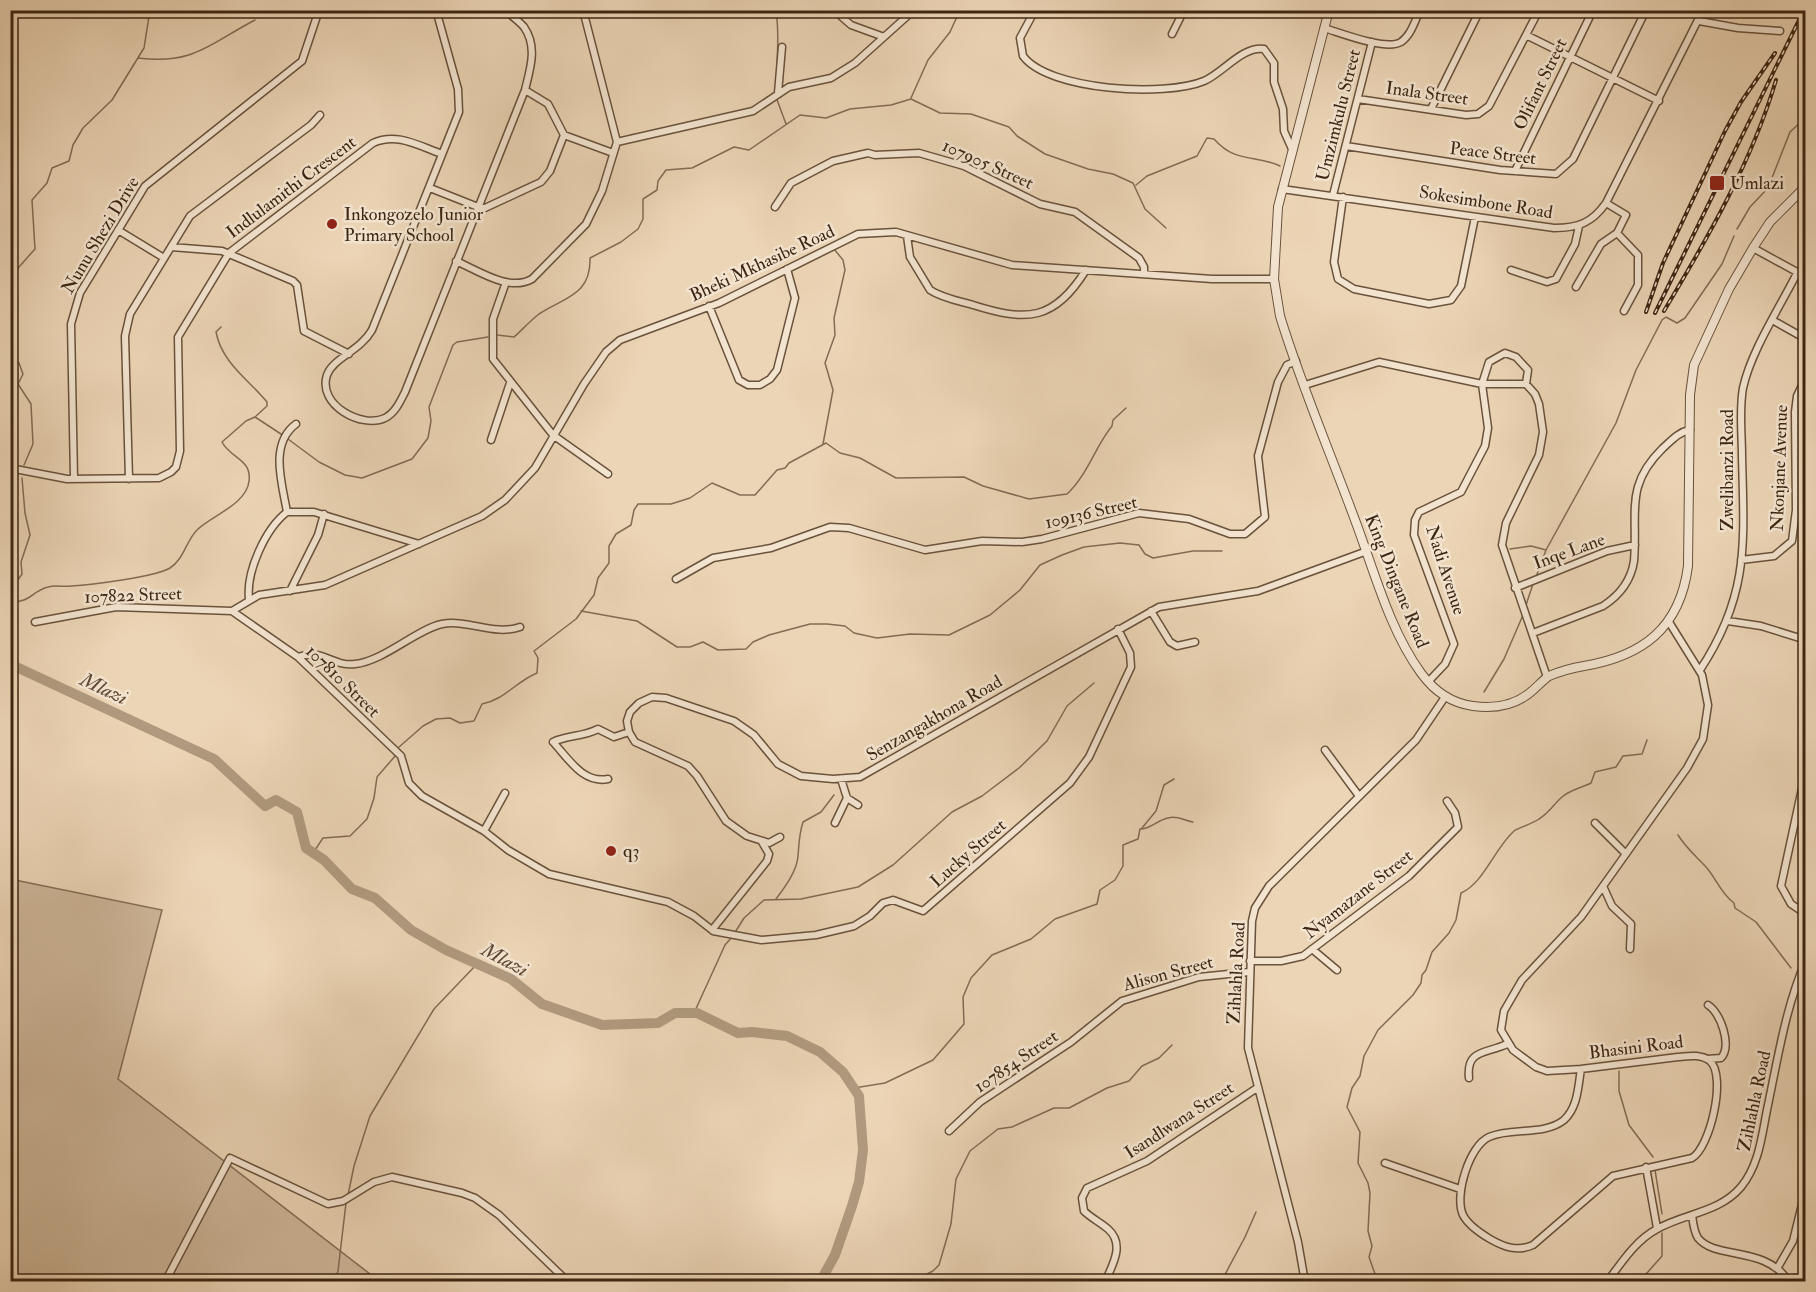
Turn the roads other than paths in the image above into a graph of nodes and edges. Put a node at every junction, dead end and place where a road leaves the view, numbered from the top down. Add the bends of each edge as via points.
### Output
1 (319, 10) edge
2 (434, 10) edge
3 (506, 10) edge
4 (583, 10) edge
5 (834, 10) edge
6 (915, 10) edge
7 (1035, 10) edge
8 (1184, 10) edge
9 (1329, 10) edge
10 (1420, 10) edge
11 (1480, 10) edge
12 (1539, 10) edge
13 (1593, 10) edge
14 (1646, 10) edge
15 (1703, 10) edge
16 (1699, 21) junction
17 (1324, 28) junction
18 (1780, 32) dead end
19 (1172, 34) dead end
20 (1528, 36) junction
21 (884, 37) junction
22 (1372, 42) junction
23 (782, 47) dead end
24 (1570, 57) junction
25 (1613, 78) junction
26 (525, 90) junction
27 (778, 93) junction
28 (1358, 99) junction
29 (1659, 101) junction
30 (1431, 109) junction
31 (320, 115) dead end
32 (564, 135) junction
33 (617, 142) junction
34 (1346, 146) junction
35 (1292, 149) junction
36 (613, 153) junction
37 (442, 154) junction
38 (1515, 171) junction
39 (430, 188) junction
40 (1805, 188) edge
41 (1282, 189) junction
42 (1333, 195) junction
43 (1343, 197) junction
44 (1606, 203) junction
45 (478, 207) junction
46 (775, 207) dead end
47 (1475, 217) junction
48 (1579, 226) junction
49 (118, 230) junction
50 (1617, 233) junction
51 (907, 236) junction
52 (171, 247) junction
53 (1753, 248) junction
54 (229, 253) junction
55 (164, 258) junction
56 (456, 261) junction
57 (787, 269) junction
58 (1086, 270) junction
59 (1511, 270) dead end
60 (1797, 273) junction
61 (1144, 274) junction
62 (1806, 277) edge
63 (1274, 279) junction
64 (506, 282) junction
65 (1576, 288) dead end
66 (709, 306) junction
67 (1624, 311) dead end
68 (1774, 321) junction
69 (1806, 339) edge
70 (349, 354) junction
71 (1296, 361) junction
72 (1806, 377) edge
73 (510, 383) junction
74 (1482, 384) junction
75 (1526, 384) junction
76 (1305, 385) junction
77 (1797, 396) junction
78 (1806, 401) edge
79 (296, 424) dead end
80 (1689, 430) junction
81 (553, 435) junction
82 (491, 440) dead end
83 (10, 468) edge
84 (608, 474) dead end
85 (74, 479) junction
86 (129, 479) junction
87 (287, 512) junction
88 (324, 514) junction
89 (418, 544) junction
90 (1635, 545) junction
91 (1367, 551) junction
92 (1742, 560) junction
93 (676, 579) dead end
94 (1515, 588) junction
95 (290, 591) junction
96 (249, 599) junction
97 (232, 611) junction
98 (1151, 611) junction
99 (1728, 621) junction
100 (35, 622) dead end
101 (1669, 622) junction
102 (520, 627) dead end
103 (1118, 629) junction
104 (1533, 633) junction
105 (1806, 640) edge
106 (1195, 642) dead end
107 (298, 657) junction
108 (1700, 670) junction
109 (1547, 677) junction
110 (1428, 682) junction
111 (1445, 697) junction
112 (629, 732) junction
113 (1325, 750) dead end
114 (1806, 770) edge
115 (608, 779) dead end
116 (841, 779) junction
117 (505, 793) dead end
118 (1359, 796) junction
119 (847, 798) junction
120 (1447, 801) dead end
121 (858, 805) dead end
122 (835, 823) dead end
123 (1595, 823) dead end
124 (484, 831) junction
125 (780, 837) dead end
126 (762, 842) junction
127 (1626, 854) junction
128 (1603, 886) junction
129 (1806, 914) edge
130 (713, 931) junction
131 (1312, 949) junction
132 (1630, 949) dead end
133 (1806, 960) edge
134 (1250, 961) junction
135 (1337, 970) dead end
136 (1249, 972) junction
137 (1708, 1005) dead end
138 (1100, 1017) joint
139 (1507, 1044) junction
140 (1707, 1059) junction
141 (1581, 1069) junction
142 (1469, 1078) dead end
143 (1257, 1088) junction
144 (949, 1131) dead end
145 (1385, 1162) dead end
146 (1646, 1167) junction
147 (1806, 1188) edge
148 (1460, 1189) junction
149 (1692, 1215) junction
150 (1657, 1228) junction
151 (1778, 1267) junction
152 (165, 1281) edge
153 (568, 1281) edge
154 (1105, 1281) edge
155 (1305, 1281) edge
156 (1607, 1281) edge
157 (1789, 1281) edge

1 - 49 street, Nunu Shezi Drive via 302,61 153,178
2 - 37 street via 460,102
3 - 26 street via 524,27 530,40 533,58
4 - 33 street
5 - 21 street via 851,25
6 - 21 street
7 - 35 street via 1020,38 1026,60 1054,76 1093,87 1183,87 1207,80 1249,52 1264,49 1274,63 1284,131
8 - 19 street
9 - 17 street, King Dingane Road
10 - 22 street via 1402,41 1390,45
11 - 30 street
12 - 20 street, Inala Street
13 - 24 street, Olifant Street
14 - 25 street, Peace Street
15 - 16 street
16 - 18 street
16 - 29 street
17 - 22 street
17 - 35 street, King Dingane Road
20 - 24 street
20 - 30 street, Inala Street via 1485,111 1466,115
21 - 27 street via 833,77
22 - 28 street, Umzimkulu Street
23 - 27 street
24 - 25 street
24 - 38 street, Olifant Street
25 - 29 street
25 - 38 street, Peace Street via 1569,165 1556,174
26 - 32 street via 548,104
26 - 45 street
27 - 33 street via 753,111
28 - 30 street, Inala Street
28 - 34 street, Umzimkulu Street
29 - 44 street
31 - 52 street via 200,207
32 - 36 street
32 - 45 street via 541,182 491,207
33 - 36 street
34 - 38 street, Peace Street
34 - 42 street, Umzimkulu Street
35 - 41 street, King Dingane Road
36 - 64 street via 602,191 586,224 532,279 516,285
37 - 39 street
37 - 54 street, Indlulamithi Crescent via 398,138 373,143
39 - 45 street
39 - 70 street via 372,330 361,346
40 - 53 street, King Dingane Road via 1770,222
41 - 42 street, Sokesimbone Road
41 - 63 street, King Dingane Road via 1275,231
42 - 43 street, Sokesimbone Road
43 - 47 street, Sokesimbone Road
43 - 47 street via 1334,262 1338,279 1354,289 1429,303 1446,302 1459,292
44 - 48 street via 1594,219
44 - 50 street via 1626,215
45 - 56 street
46 - 61 street, 107905 Street via 791,183 841,158 867,153 931,155 964,166 1040,204 1080,214 1139,258
47 - 48 street, Sokesimbone Road via 1554,228
48 - 59 street via 1575,244 1556,279 1547,282
49 - 55 street
49 - 85 street, Nunu Shezi Drive via 80,293 72,317
50 - 65 street via 1601,244
50 - 67 street via 1638,255 1638,285
51 - 57 street, Bheki Mkhasibe Road via 886,231 858,234
51 - 58 street, Bheki Mkhasibe Road via 1012,265
51 - 58 street via 910,257 930,290 1005,314 1029,316 1046,312 1066,297
52 - 54 street
52 - 55 street
53 - 60 street
53 - 80 street, King Dingane Road via 1694,365
54 - 70 street via 297,285 304,331
54 - 86 street, Indlulamithi Crescent via 178,337 180,451 176,466 159,478
55 - 86 street via 126,325
56 - 64 street
56 - 70 street via 405,392 385,418 369,420 346,413 328,397 325,387 329,371
57 - 66 street, Bheki Mkhasibe Road
57 - 66 street via 795,298 777,370 764,384 755,386 739,380
58 - 61 street, Bheki Mkhasibe Road
60 - 62 street
60 - 68 street, Zwelibanzi Road
61 - 63 street, Bheki Mkhasibe Road
63 - 71 street, King Dingane Road via 1280,316
64 - 73 street via 495,309 491,348 493,359
66 - 81 street, Bheki Mkhasibe Road via 628,336 614,345
68 - 69 street
68 - 92 street, Zwelibanzi Road via 1743,390
71 - 76 street, King Dingane Road
71 - 93 street, 109136 Street via 1282,372 1258,456 1265,517 1251,531 1237,535 1189,519 1139,513 1022,542 972,542 926,550 837,526 771,548 713,558
72 - 77 street, Nkonjane Avenue
73 - 81 street
73 - 82 street
74 - 75 street
74 - 75 street via 1489,362 1505,353 1527,368
74 - 76 street via 1379,362
74 - 110 street, Nadi Avenue via 1488,436 1465,486 1456,496 1423,508 1415,520 1414,535 1454,644 1445,664
75 - 94 street via 1539,404 1542,443 1502,534 1504,556
76 - 91 street, King Dingane Road
77 - 78 street
77 - 92 street, Nkonjane Avenue via 1796,519 1792,541 1774,556
79 - 87 street via 283,439 281,472
80 - 90 street via 1674,438 1641,473 1635,494
80 - 101 street, King Dingane Road via 1688,566 1683,591
81 - 84 street
81 - 89 street, Bheki Mkhasibe Road via 535,468 495,508
83 - 85 street, Indlulamithi Crescent
85 - 86 street, Indlulamithi Crescent
87 - 88 street
87 - 96 street via 278,520 252,566
88 - 89 street
88 - 95 street
89 - 95 street, Bheki Mkhasibe Road via 324,585
90 - 94 street, Inqe Lane via 1607,550
90 - 104 street via 1630,579 1613,600
91 - 98 street, Senzangakhona Road via 1258,591
91 - 110 street, King Dingane Road via 1393,618
92 - 99 street, Zwelibanzi Road
94 - 104 street
95 - 96 street, Bheki Mkhasibe Road
96 - 97 street
97 - 100 street, 107822 Street via 116,607
97 - 107 street, 107810 Street
98 - 103 street, Senzangakhona Road
98 - 106 street via 1170,642 1178,646
99 - 105 street
99 - 108 street, Zwelibanzi Road
101 - 108 street
101 - 109 street, King Dingane Road via 1638,650 1620,659 1566,669
102 - 107 street via 440,624 355,664 317,653
103 - 116 street, Senzangakhona Road via 873,771
103 - 130 street, Lucky Street via 1130,653 1131,667 1084,766 1070,783 924,911 893,900 883,903 854,926 816,935 761,939
104 - 109 street
107 - 124 street, 107810 Street via 401,756 413,789
108 - 127 street via 1708,705 1703,740
109 - 111 street, King Dingane Road via 1522,699 1497,707 1471,706
110 - 111 street, King Dingane Road
111 - 118 street, Zihlahla Road via 1416,740
112 - 115 street via 614,737 598,729 585,736 553,742 584,776 597,781
112 - 116 street, Senzangakhona Road via 628,717 634,708 646,699 666,698 744,726 787,771 812,778
112 - 126 street via 639,746 688,766 726,821
113 - 118 street
114 - 129 street via 1781,886 1791,904
116 - 119 street
117 - 124 street
118 - 134 street, Zihlahla Road via 1264,892 1252,921
119 - 121 street
119 - 122 street
120 - 131 street, Nyamazane Street via 1459,825 1456,830 1409,876
123 - 127 street
124 - 130 street via 549,874 662,900
125 - 126 street via 772,843
126 - 130 street via 769,854 767,861
127 - 128 street
128 - 132 street via 1610,902 1631,924
128 - 139 street via 1516,989 1501,1025
131 - 134 street, Nyamazane Street via 1288,960
131 - 135 street
133 - 149 street, Zihlahla Road via 1791,1002 1755,1162 1742,1186 1727,1200
134 - 136 street, Zihlahla Road
136 - 138 street, Alison Street via 1199,976 1122,1001
136 - 143 street, Zihlahla Road via 1248,1048
137 - 140 street via 1721,1017 1725,1052 1721,1058
138 - 144 street, 107854 Street via 1071,1042 980,1102
139 - 141 street, Bhasini Road via 1521,1058 1542,1069
139 - 142 street via 1472,1057
140 - 141 street, Bhasini Road via 1678,1057
140 - 146 street, Bhasini Road via 1717,1071 1718,1087 1701,1151 1687,1160
141 - 148 street, Bhasini Road via 1576,1101 1566,1118 1547,1127 1487,1138 1476,1148
143 - 154 street, Isandlwana Street via 1147,1161 1084,1191 1084,1211 1108,1229 1116,1241 1116,1257
143 - 155 street, Zihlahla Road
145 - 148 street
146 - 148 street, Bhasini Road via 1607,1180 1542,1238 1523,1249 1501,1245 1471,1225 1462,1212
146 - 150 street
147 - 151 street via 1793,1241
149 - 150 street, Zihlahla Road
149 - 151 street via 1697,1237 1706,1244
150 - 156 street, Zihlahla Road via 1634,1246
151 - 157 street
152 - 153 street via 230,1158 328,1204 347,1200 374,1182 392,1177 469,1195 499,1215

